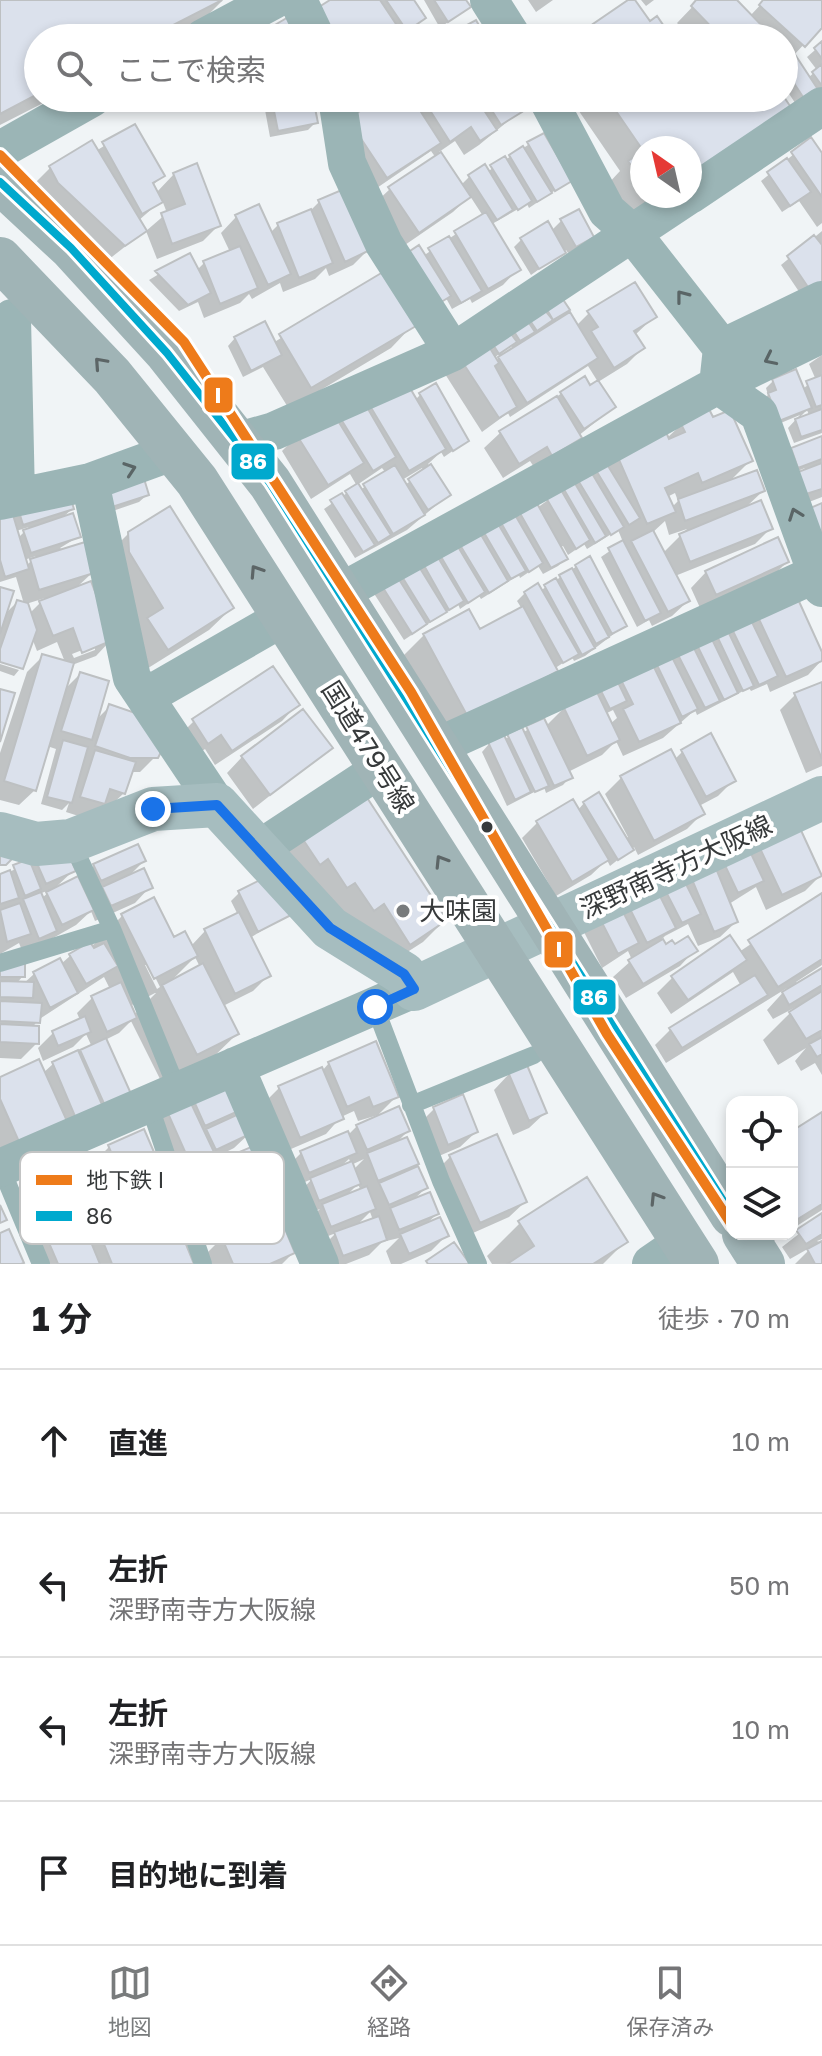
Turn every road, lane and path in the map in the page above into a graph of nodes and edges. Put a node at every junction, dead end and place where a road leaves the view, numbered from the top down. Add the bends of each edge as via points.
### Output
1 (274, 0) edge
2 (298, 0) edge
3 (489, 0) edge
4 (229, 24) edge
5 (309, 24) edge
6 (504, 24) edge
7 (822, 106) edge
8 (67, 112) edge
9 (339, 112) edge
10 (554, 112) edge
11 (0, 150) edge
12 (0, 182) edge
13 (702, 186) edge
14 (670, 208) edge
15 (632, 233) junction
16 (0, 259) edge
17 (822, 300) edge
18 (12, 318) dead end
19 (822, 334) edge
20 (722, 348) junction
21 (453, 352) junction
22 (718, 385) junction
23 (235, 442) junction
24 (175, 451) junction
25 (90, 482) junction
26 (8, 499) edge
27 (820, 577) edge
28 (339, 593) junction
29 (286, 616) junction
30 (145, 697) junction
31 (436, 747) junction
32 (382, 768) junction
33 (217, 805) junction
34 (818, 810) edge
35 (0, 834) edge
36 (71, 841) junction
37 (259, 849) junction
38 (548, 925) junction
39 (112, 929) junction
40 (498, 948) junction
41 (0, 963) edge
42 (414, 989) junction
43 (375, 1007) junction
44 (534, 1055) dead end
45 (235, 1066) junction
46 (163, 1098) junction
47 (411, 1105) junction
48 (37, 1152) edge
49 (176, 1152) edge
50 (272, 1152) edge
51 (20, 1159) edge
52 (0, 1168) edge
53 (284, 1180) edge
54 (726, 1206) edge
55 (20, 1215) edge
56 (748, 1240) edge
57 (32, 1244) edge
58 (198, 1244) edge
59 (677, 1257) edge
60 (41, 1264) edge
61 (203, 1264) edge
62 (320, 1264) edge
63 (478, 1264) edge
64 (763, 1264) edge

1 - 4 street
2 - 5 street
3 - 6 street
7 - 13 street
8 - 11 street
9 - 21 street via 347,163 384,244
10 - 15 street via 607,211
12 - 23 highway via 120,301
14 - 15 street
20 -> 15 street
15 - 21 street
24 -> 16 highway, 国道479号線 via 75,334
17 - 20 street
18 - 26 street
19 -> 22 street
20 - 22 street
21 - 23 street via 274,431
27 -> 22 street via 759,414
22 - 28 street
23 - 28 highway via 270,483
25 -> 24 street
29 -> 24 highway, 国道479号線
25 - 26 street
25 - 30 street via 132,678
27 - 31 street
28 - 31 highway
29 - 30 street
29 - 32 highway, 国道479号線
30 - 33 street
31 - 38 highway
32 - 37 street
40 -> 32 highway, 国道479号線
33 - 36 main road via 153,809
33 - 37 main road
34 - 38 main road, 深野南寺方大阪線
35 - 36 main road via 36,844
36 - 39 lane
37 - 42 main road via 330,928 404,974
38 - 40 main road, 深野南寺方大阪線
38 - 54 highway
39 - 41 lane
39 - 46 lane
40 - 42 main road, 深野南寺方大阪線
59 -> 40 highway, 国道479号線
42 - 43 street
43 - 45 street
43 - 47 lane
44 - 47 lane
45 - 46 street
45 - 50 street
46 - 48 street
46 - 49 lane
47 - 63 lane
51 - 52 street
52 - 55 lane
53 - 62 street
56 - 64 highway
57 - 60 lane
58 - 61 lane

